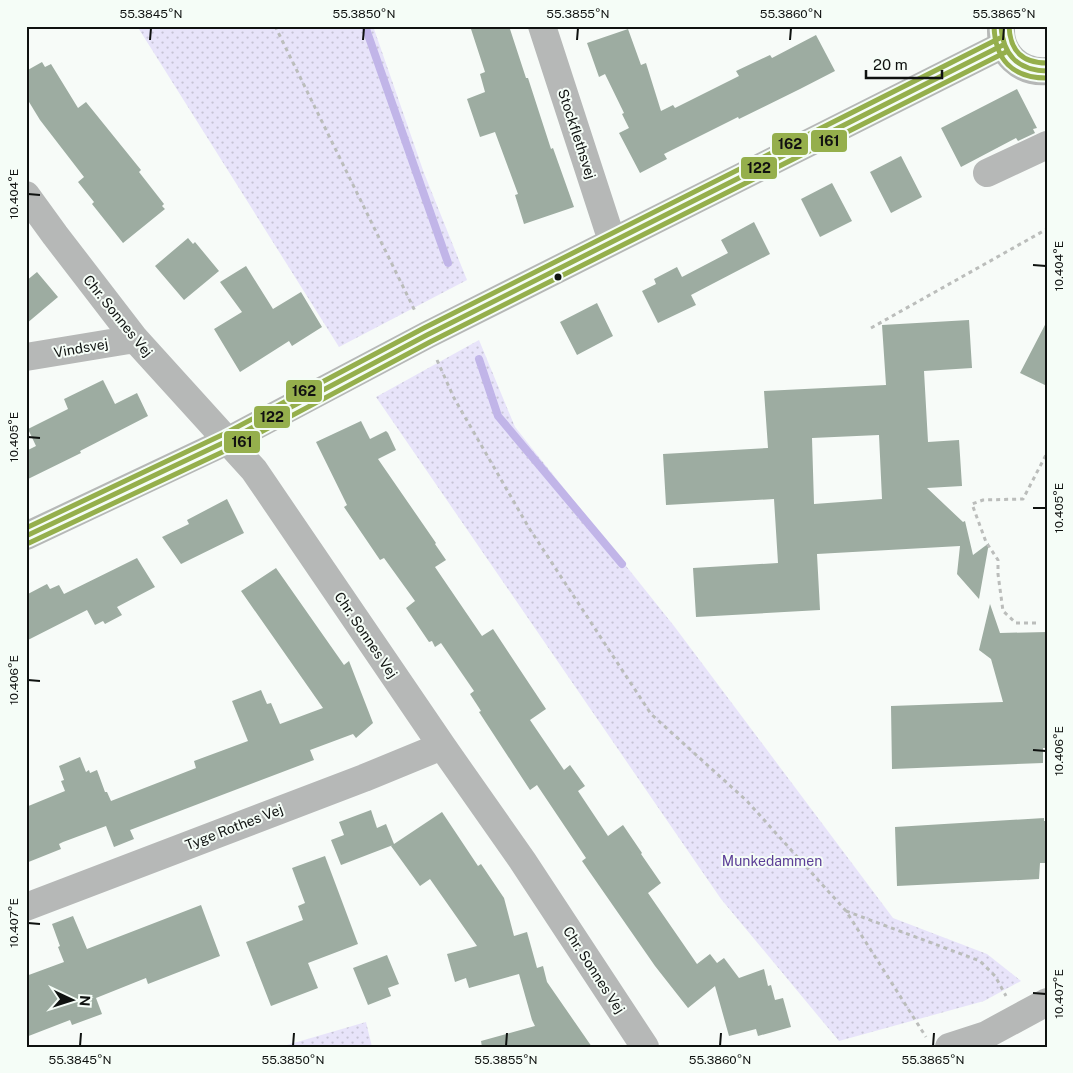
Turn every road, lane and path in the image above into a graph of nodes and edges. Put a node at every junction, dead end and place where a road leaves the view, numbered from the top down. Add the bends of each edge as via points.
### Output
1 (275, 26) edge
2 (542, 26) edge
3 (1002, 36) edge
4 (1047, 71) edge
5 (1047, 145) edge
6 (987, 173) dead end
7 (26, 195) edge
8 (1047, 229) edge
9 (612, 241) junction
10 (871, 328) dead end
11 (427, 335) junction
12 (135, 339) junction
13 (26, 357) edge
14 (227, 441) junction
15 (1047, 453) edge
16 (26, 536) edge
17 (1036, 624) dead end
18 (442, 746) junction
19 (26, 907) edge
20 (846, 911) junction
21 (1047, 1002) edge
22 (1018, 1017) junction
23 (986, 1041) edge
24 (938, 1043) edge
25 (645, 1047) edge

1 - 11 path
2 - 9 street, Stockflethsvej
3 - 4 street via 1011,58 1023,67
3 - 9 street
5 - 6 street
7 - 12 street, Chr. Sonnes Vej
8 - 10 path
9 - 11 street
11 - 14 street
11 - 20 path via 454,398 530,528 651,714 747,801
12 - 13 street, Vindsvej
12 - 14 street, Chr. Sonnes Vej
14 - 16 street
14 - 18 street, Chr. Sonnes Vej via 254,470
15 - 17 path via 1023,499 983,500 972,504 986,542 998,560 1003,611 1016,623
18 - 19 street, Tyge Rothes Vej
18 - 25 street, Chr. Sonnes Vej via 522,860
20 - 22 path via 980,961 995,976
20 - 24 path
21 - 22 street
22 - 23 street
23 - 24 street

